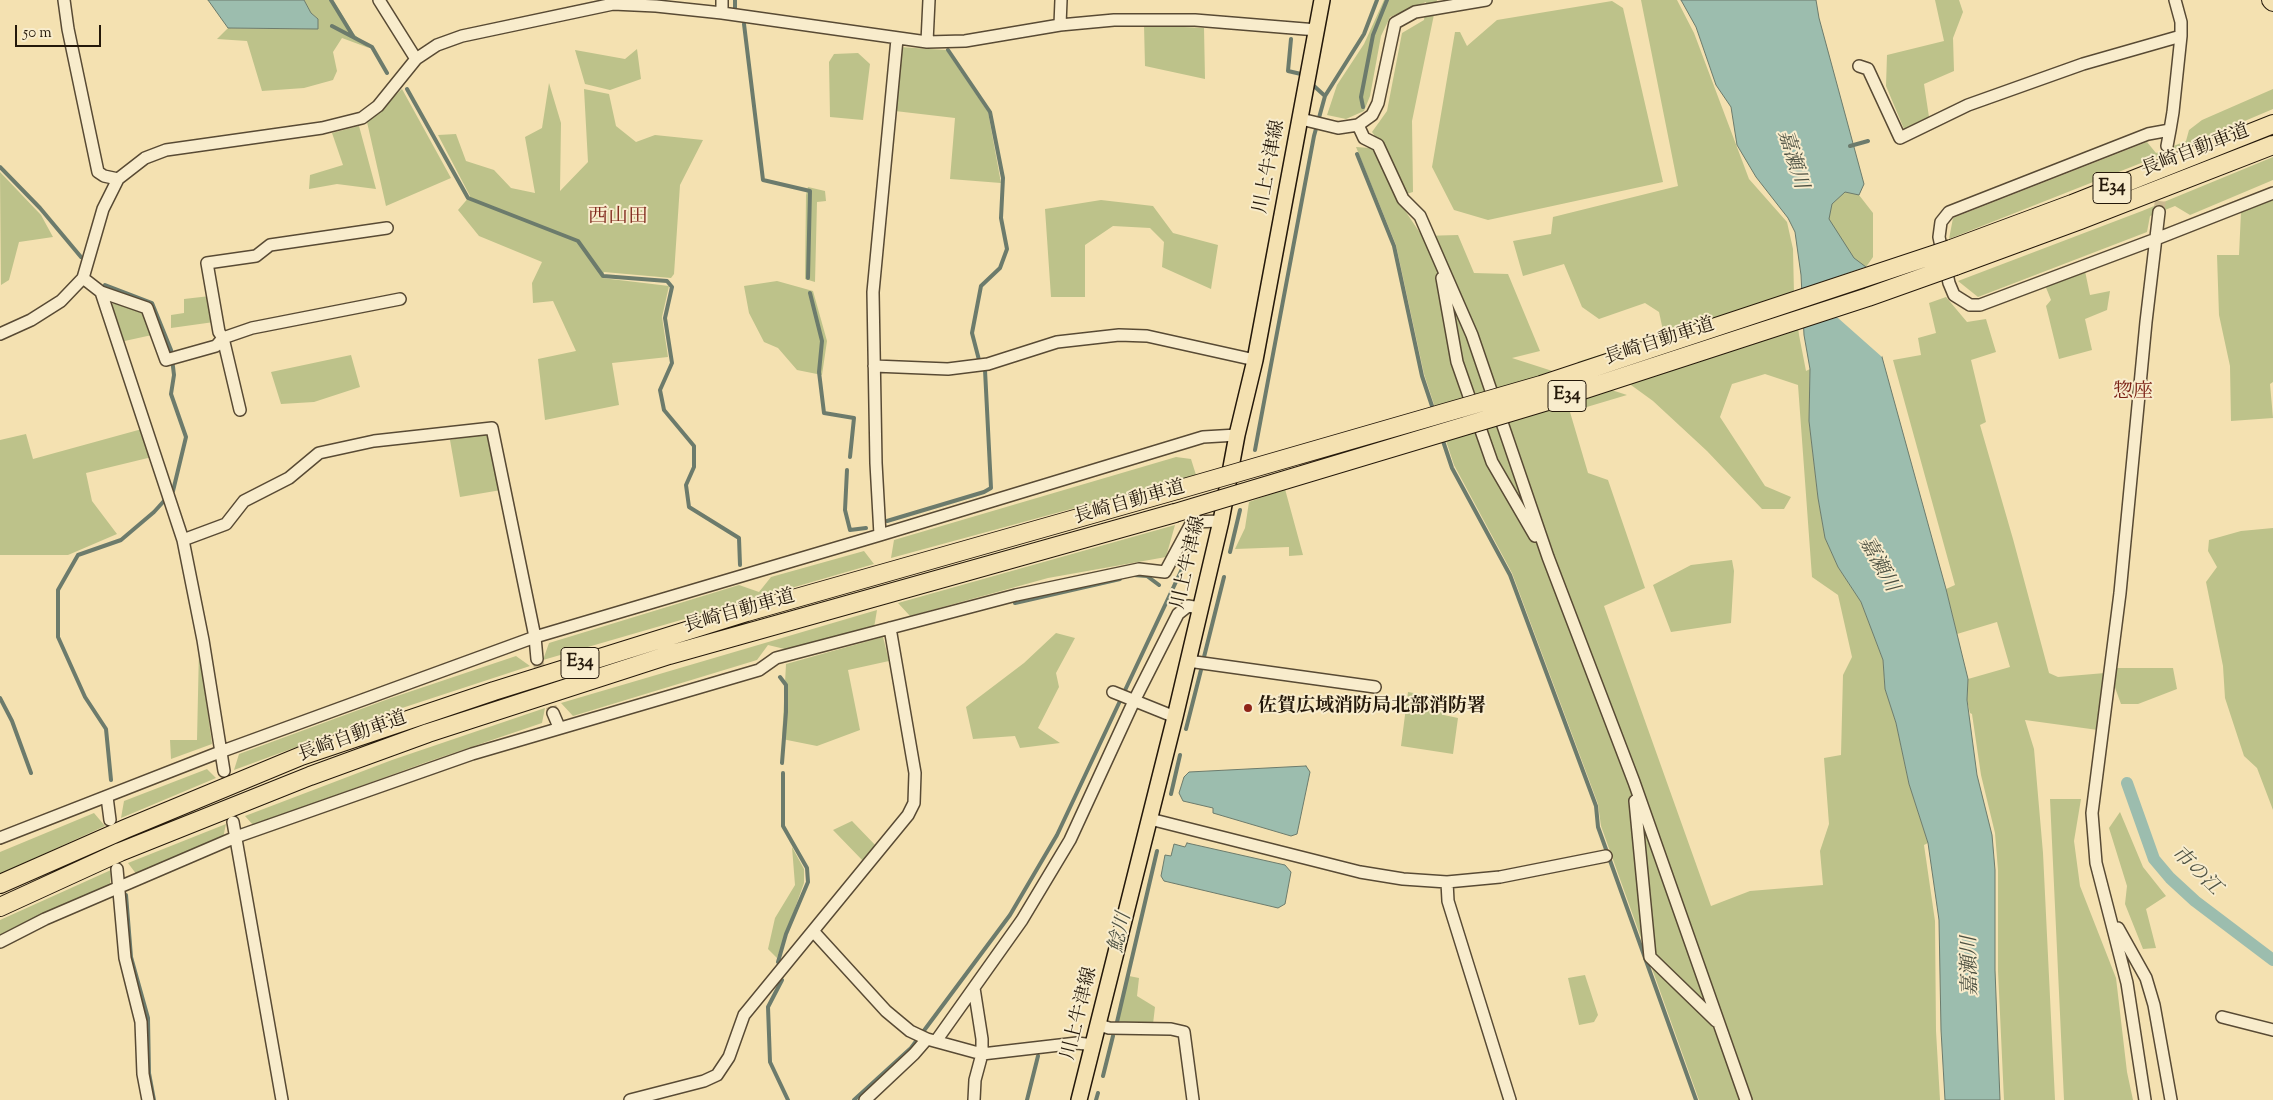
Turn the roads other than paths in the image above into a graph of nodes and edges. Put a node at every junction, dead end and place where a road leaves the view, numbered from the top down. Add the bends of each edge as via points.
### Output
1 (64, 0) edge
2 (379, 0) edge
3 (722, 0) edge
4 (929, 0) edge
5 (1061, 0) edge
6 (1322, 0) edge
7 (1486, 0) edge
8 (2175, 0) edge
9 (722, 13) junction
10 (1060, 25) junction
11 (1317, 30) junction
12 (2181, 36) junction
13 (897, 39) junction
14 (926, 42) junction
15 (416, 59) junction
16 (1860, 66) dead end
17 (1304, 120) junction
18 (2273, 124) edge
19 (1358, 125) junction
20 (2170, 130) junction
21 (2273, 144) edge
22 (2167, 146) tunnel mouth
23 (118, 179) junction
24 (2273, 192) edge
25 (2159, 212) tunnel mouth
26 (387, 228) dead end
27 (2156, 239) junction
28 (1439, 259) junction
29 (83, 278) junction
30 (100, 292) junction
31 (400, 299) dead end
32 (0, 334) edge
33 (223, 338) junction
34 (1255, 360) junction
35 (874, 366) junction
36 (240, 410) dead end
37 (1237, 435) junction
38 (1221, 521) junction
39 (880, 535) junction
40 (184, 540) junction
41 (1548, 557) junction
42 (1200, 608) junction
43 (890, 628) junction
44 (535, 637) junction
45 (537, 660) tunnel mouth
46 (1188, 661) junction
47 (1376, 687) dead end
48 (1113, 692) dead end
49 (1134, 701) junction
50 (554, 714) tunnel mouth
51 (1175, 716) junction
52 (559, 727) junction
53 (220, 752) junction
54 (224, 772) dead end
55 (1634, 782) junction
56 (107, 797) junction
57 (1150, 818) junction
58 (110, 820) dead end
59 (233, 822) dead end
60 (236, 837) junction
61 (0, 838) edge
62 (1606, 856) dead end
63 (117, 869) dead end
64 (1447, 882) junction
65 (0, 884) edge
66 (120, 888) junction
67 (0, 907) edge
68 (2111, 916) junction
69 (814, 931) junction
70 (0, 942) edge
71 (974, 988) junction
72 (2222, 1017) dead end
73 (1719, 1024) junction
74 (1099, 1025) junction
75 (2273, 1030) edge
76 (931, 1040) junction
77 (1094, 1044) junction
78 (982, 1054) junction
79 (148, 1100) edge
80 (282, 1100) edge
81 (630, 1100) edge
82 (865, 1100) edge
83 (974, 1100) edge
84 (1079, 1100) edge
85 (1193, 1100) edge
86 (1510, 1100) edge
87 (1746, 1100) edge
88 (2145, 1100) edge
89 (2172, 1100) edge

1 - 23 street via 98,172
2 - 15 street
3 - 9 street
4 - 14 street
5 - 10 street
6 - 11 main road, 川上牛津線
7 - 19 street via 1409,14 1395,23 1378,103 1372,115
8 - 12 street
9 - 13 street
9 - 15 street via 634,4 591,7 462,36 437,45
10 - 11 street via 1114,20 1195,20
10 - 14 street via 965,41
11 - 17 main road, 川上牛津線
12 - 16 street via 2083,64 1986,99 1900,138 1868,69
12 - 20 street
13 - 14 street
13 - 35 street via 873,292
15 - 23 street via 378,106 362,118 322,128 166,150 145,158
17 - 19 street via 1338,128
17 - 34 main road, 川上牛津線
18 - 65 highway, 長崎自動車道 / E34, bridge via 1951,249 1541,385 737,615 494,691 302,756
19 - 28 street via 1364,138 1378,145 1403,199 1420,216
20 - 22 street
20 - 27 street via 2148,134 1949,212 1941,222 1939,236 1954,295 1970,305 1980,305
21 - 67 highway, 長崎自動車道 / E34, bridge via 2080,220 1868,297 1558,398 1174,513 669,655 428,733 129,849
23 - 29 street via 103,209
24 - 27 street
25 - 27 street
26 - 33 street via 270,245 256,256 208,263 219,332
27 - 68 street via 2118,612 2092,813 2096,863
28 - 41 street via 1472,335
28 - 41 street via 1457,362 1492,462
29 - 30 street
29 - 32 street via 61,301
30 - 33 street via 147,308 171,358 216,346
30 - 40 street
31 - 33 street via 252,328
33 - 36 street
34 - 35 street via 1147,336 1119,334 1057,342 988,364 948,369
34 - 37 main road, 川上牛津線
35 - 39 street
37 - 38 main road, 川上牛津線
37 - 39 street via 1202,437
38 - 42 main road, 川上牛津線
38 - 43 street via 1192,522 1165,572 1138,568
39 - 44 street
40 - 44 street via 226,524 244,501 289,478 319,453 374,441 492,428
40 - 53 street
41 - 55 street
42 - 46 main road, 川上牛津線
42 - 49 street via 1188,606 1178,614
43 - 52 street via 776,658 759,670
43 - 69 street via 915,773 914,802 898,831
44 - 45 street
44 - 53 street
46 - 47 street
46 - 51 main road, 川上牛津線
48 - 49 street
49 - 51 street
49 - 71 street via 1070,840 1022,920
50 - 52 street
51 - 57 main road, 川上牛津線
52 - 60 street
53 - 54 street
53 - 56 street
55 - 73 street
55 - 73 street via 1650,957
56 - 58 street
56 - 61 street
57 - 64 street via 1360,872
57 - 74 main road, 川上牛津線
59 - 60 street
60 - 66 street
60 - 80 street
62 - 64 street via 1500,877
63 - 66 street
64 - 86 street via 1448,901
66 - 70 street via 45,919
66 - 79 street via 126,958 141,1022 143,1074
68 - 88 street via 2127,983
68 - 89 street via 2146,978
69 - 76 street via 886,1011 910,1031
69 - 81 street via 744,1015 729,1057 717,1075
71 - 76 street
71 - 78 street
72 - 75 street
73 - 87 street
74 - 77 main road, 川上牛津線
74 - 85 street via 1184,1032
76 - 78 street
76 - 82 street
77 - 78 street via 1077,1043
77 - 84 main road, 川上牛津線
78 - 83 street

